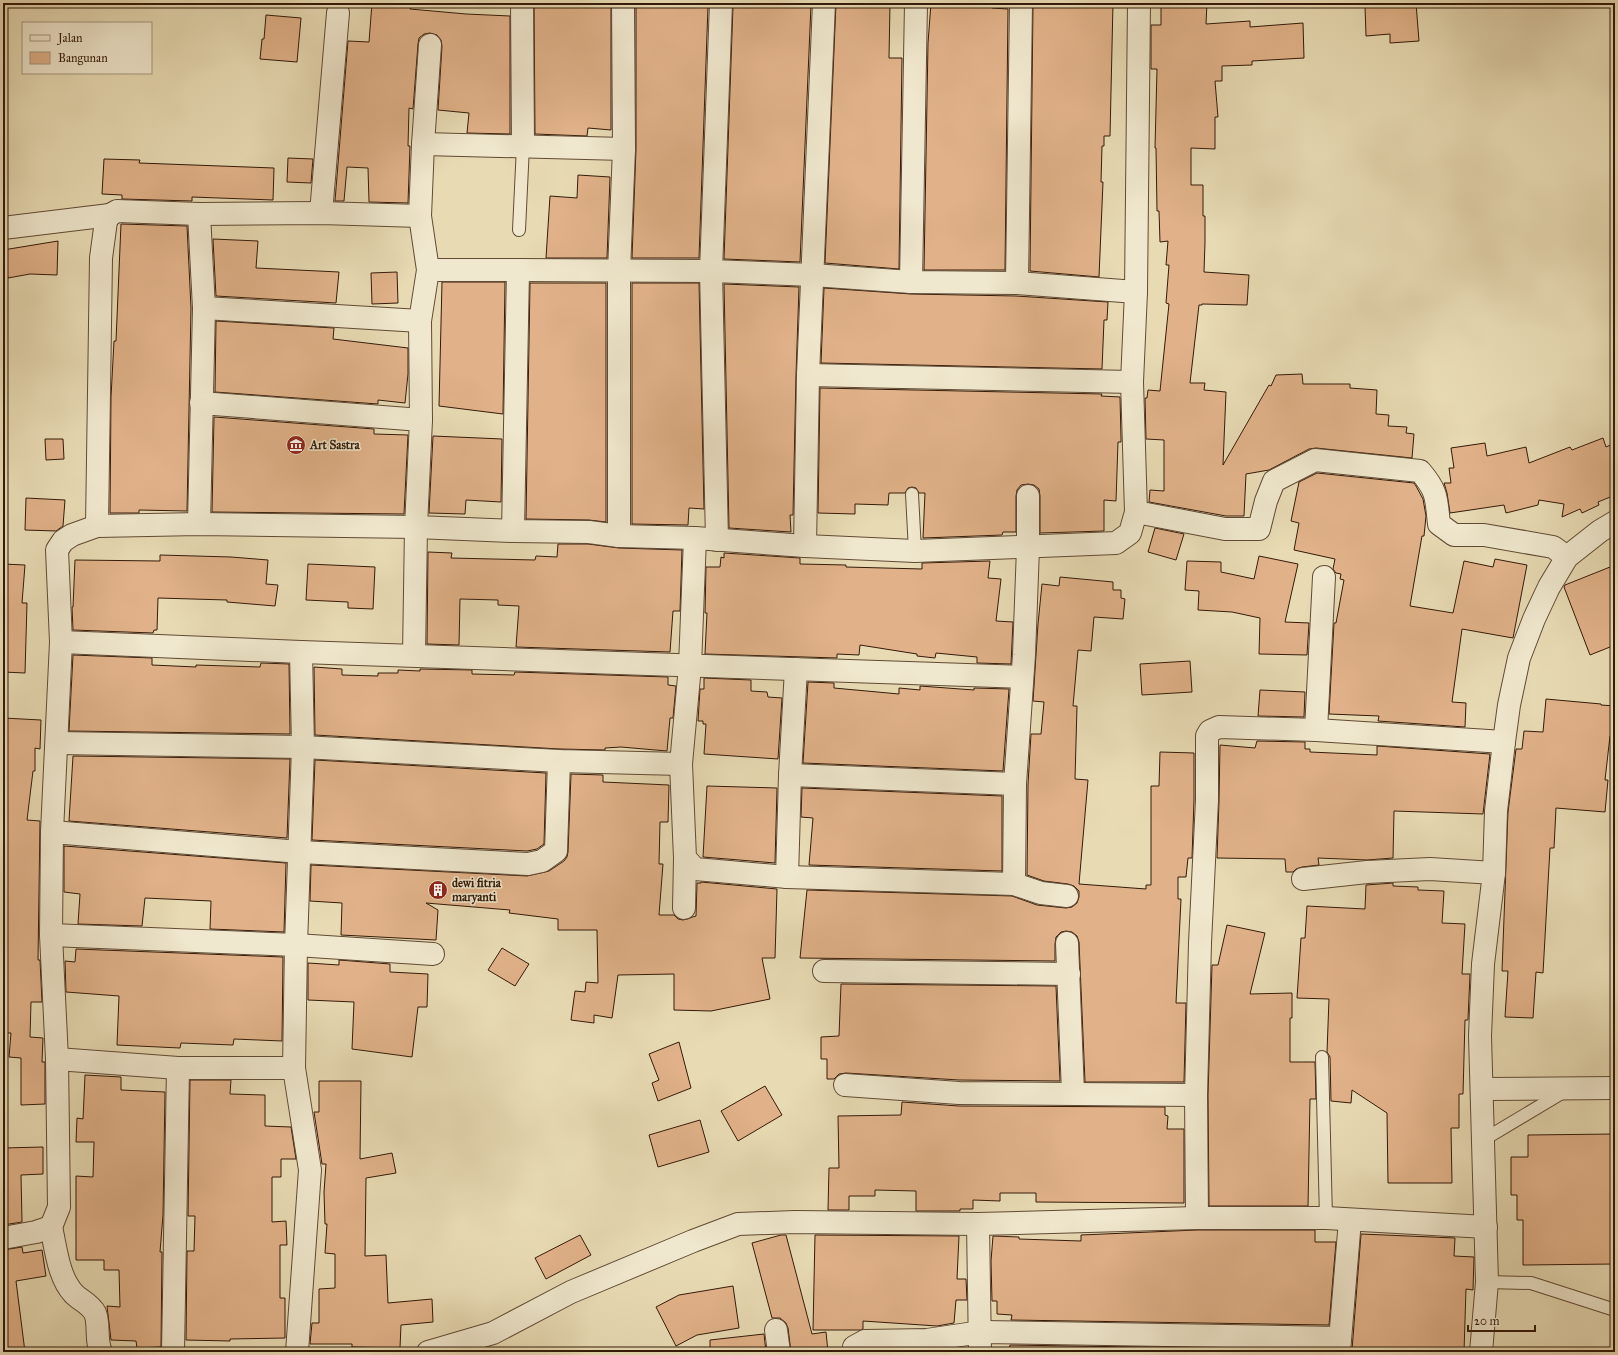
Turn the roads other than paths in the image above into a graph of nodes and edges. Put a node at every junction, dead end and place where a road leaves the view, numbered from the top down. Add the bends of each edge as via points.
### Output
1 (522, 3) edge
2 (623, 3) edge
3 (721, 3) edge
4 (824, 3) edge
5 (916, 3) edge
6 (1021, 3) edge
7 (1139, 3) edge
8 (338, 13) dead end
9 (430, 45) dead end
10 (423, 144) junction
11 (523, 146) junction
12 (624, 149) junction
13 (321, 213) junction
14 (199, 214) junction
15 (110, 215) junction
16 (420, 216) junction
17 (3, 228) edge
18 (519, 230) dead end
19 (428, 270) junction
20 (518, 270) junction
21 (619, 271) junction
22 (712, 271) junction
23 (813, 275) junction
24 (911, 282) junction
25 (1017, 283) junction
26 (1136, 292) junction
27 (204, 308) junction
28 (420, 320) junction
29 (808, 375) junction
30 (1132, 382) junction
31 (201, 403) junction
32 (421, 420) junction
33 (912, 494) dead end
34 (1028, 496) dead end
35 (1136, 512) junction
36 (1615, 522) edge
37 (199, 524) junction
38 (97, 526) junction
39 (416, 527) junction
40 (514, 531) junction
41 (619, 536) junction
42 (695, 538) junction
43 (717, 540) junction
44 (805, 546) junction
45 (1028, 548) junction
46 (915, 551) junction
47 (1567, 557) junction
48 (1324, 577) dead end
49 (62, 642) junction
50 (301, 652) junction
51 (414, 655) junction
52 (690, 666) junction
53 (796, 669) junction
54 (1022, 677) junction
55 (1316, 730) junction
56 (1504, 742) junction
57 (57, 743) junction
58 (303, 747) junction
59 (559, 761) junction
60 (681, 764) junction
61 (790, 775) junction
62 (1014, 784) junction
63 (52, 832) junction
64 (300, 852) junction
65 (685, 858) junction
66 (1494, 873) junction
67 (787, 877) junction
68 (1303, 879) dead end
69 (1014, 884) junction
70 (1067, 896) dead end
71 (684, 908) dead end
72 (51, 935) junction
73 (1067, 943) dead end
74 (296, 945) junction
75 (433, 954) dead end
76 (824, 971) dead end
77 (1069, 974) junction
78 (1322, 1057) dead end
79 (57, 1059) junction
80 (178, 1068) junction
81 (294, 1068) junction
82 (845, 1085) dead end
83 (1569, 1088) junction
84 (1615, 1088) edge
85 (1482, 1089) junction
86 (1073, 1093) junction
87 (1196, 1095) junction
88 (1484, 1140) junction
89 (1197, 1218) junction
90 (1326, 1218) junction
91 (1350, 1220) junction
92 (978, 1224) junction
93 (51, 1227) junction
94 (1486, 1227) junction
95 (3, 1238) edge
96 (1487, 1282) junction
97 (1615, 1310) edge
98 (776, 1330) dead end
99 (980, 1342) edge
100 (1340, 1345) edge
101 (101, 1352) edge
102 (173, 1352) edge
103 (297, 1352) edge
104 (428, 1352) edge
105 (779, 1352) edge
106 (855, 1352) edge
107 (1481, 1352) edge

1 - 11 street
2 - 12 street
3 - 22 street
4 - 23 street
5 - 24 street
6 - 25 street
7 - 26 street
8 - 13 street
9 - 10 street
10 - 11 street
10 - 16 street
11 - 12 street
11 - 18 lane
12 - 21 street
13 - 14 street
13 - 16 street
14 - 15 street via 117,211
14 - 27 street
15 - 17 street
15 - 38 street via 106,221 101,258
16 - 19 street
19 - 20 street
19 - 28 street
20 - 21 street
20 - 40 street
21 - 22 street
21 - 41 street
22 - 23 street
22 - 43 street
23 - 24 street
23 - 29 street
24 - 25 street
25 - 26 street
26 - 30 street
27 - 28 street
27 - 31 street
28 - 32 street
29 - 30 street
29 - 44 street
30 - 35 street
31 - 32 street
31 - 37 street
32 - 39 street
33 - 46 lane
34 - 45 street
35 - 45 street via 1130,533 1116,543
35 - 47 street via 1225,529 1259,529 1274,481 1315,460 1420,471 1432,484 1439,524 1454,535 1484,535 1553,547
36 - 47 street
37 - 38 street
37 - 39 street
38 - 49 street via 63,540 57,550
39 - 40 street
39 - 51 street
40 - 41 street via 589,532
41 - 42 street
42 - 43 street
42 - 52 street
43 - 44 street
44 - 46 street
45 - 46 street
45 - 54 street
47 - 56 street via 1534,619 1520,658
48 - 55 street
49 - 50 street
49 - 57 street
50 - 51 street
50 - 58 street
51 - 52 street
52 - 53 street
52 - 60 street
53 - 54 street
53 - 61 street
54 - 62 street
55 - 56 street
55 - 87 street via 1219,727 1210,731 1207,736
56 - 66 street via 1496,811
57 - 58 street
57 - 63 street
58 - 59 street
58 - 64 street
59 - 60 street
59 - 64 street via 556,851 542,861 528,864
60 - 65 street
61 - 62 street
61 - 67 street
62 - 69 street
63 - 64 street
63 - 72 street
64 - 74 street
65 - 67 street via 695,869
65 - 71 street
66 - 68 street via 1430,869
66 - 85 street via 1483,964 1480,1036
67 - 69 street
69 - 70 street via 1041,893
72 - 74 street
72 - 79 street
73 - 77 street
74 - 75 street
74 - 81 street
76 - 77 street
77 - 86 street
78 - 90 lane
79 - 80 street
79 - 93 street via 59,1207
80 - 81 street
80 - 102 street
81 - 103 street via 310,1170
82 - 86 street via 959,1093
83 - 84 street
83 - 85 street
83 - 88 lane
85 - 88 street
86 - 87 street
87 - 89 street
88 - 94 street
89 - 90 street
89 - 92 street
90 - 91 street
91 - 94 street
91 - 100 street
92 - 99 street
92 - 104 street via 738,1224 571,1292 493,1333
93 - 95 street
93 - 101 street via 63,1279 74,1294 94,1311 97,1320 97,1343
94 - 96 street
96 - 97 lane via 1531,1283
96 - 107 street
98 - 105 street
99 - 100 street
99 - 106 street via 864,1341 854,1347

